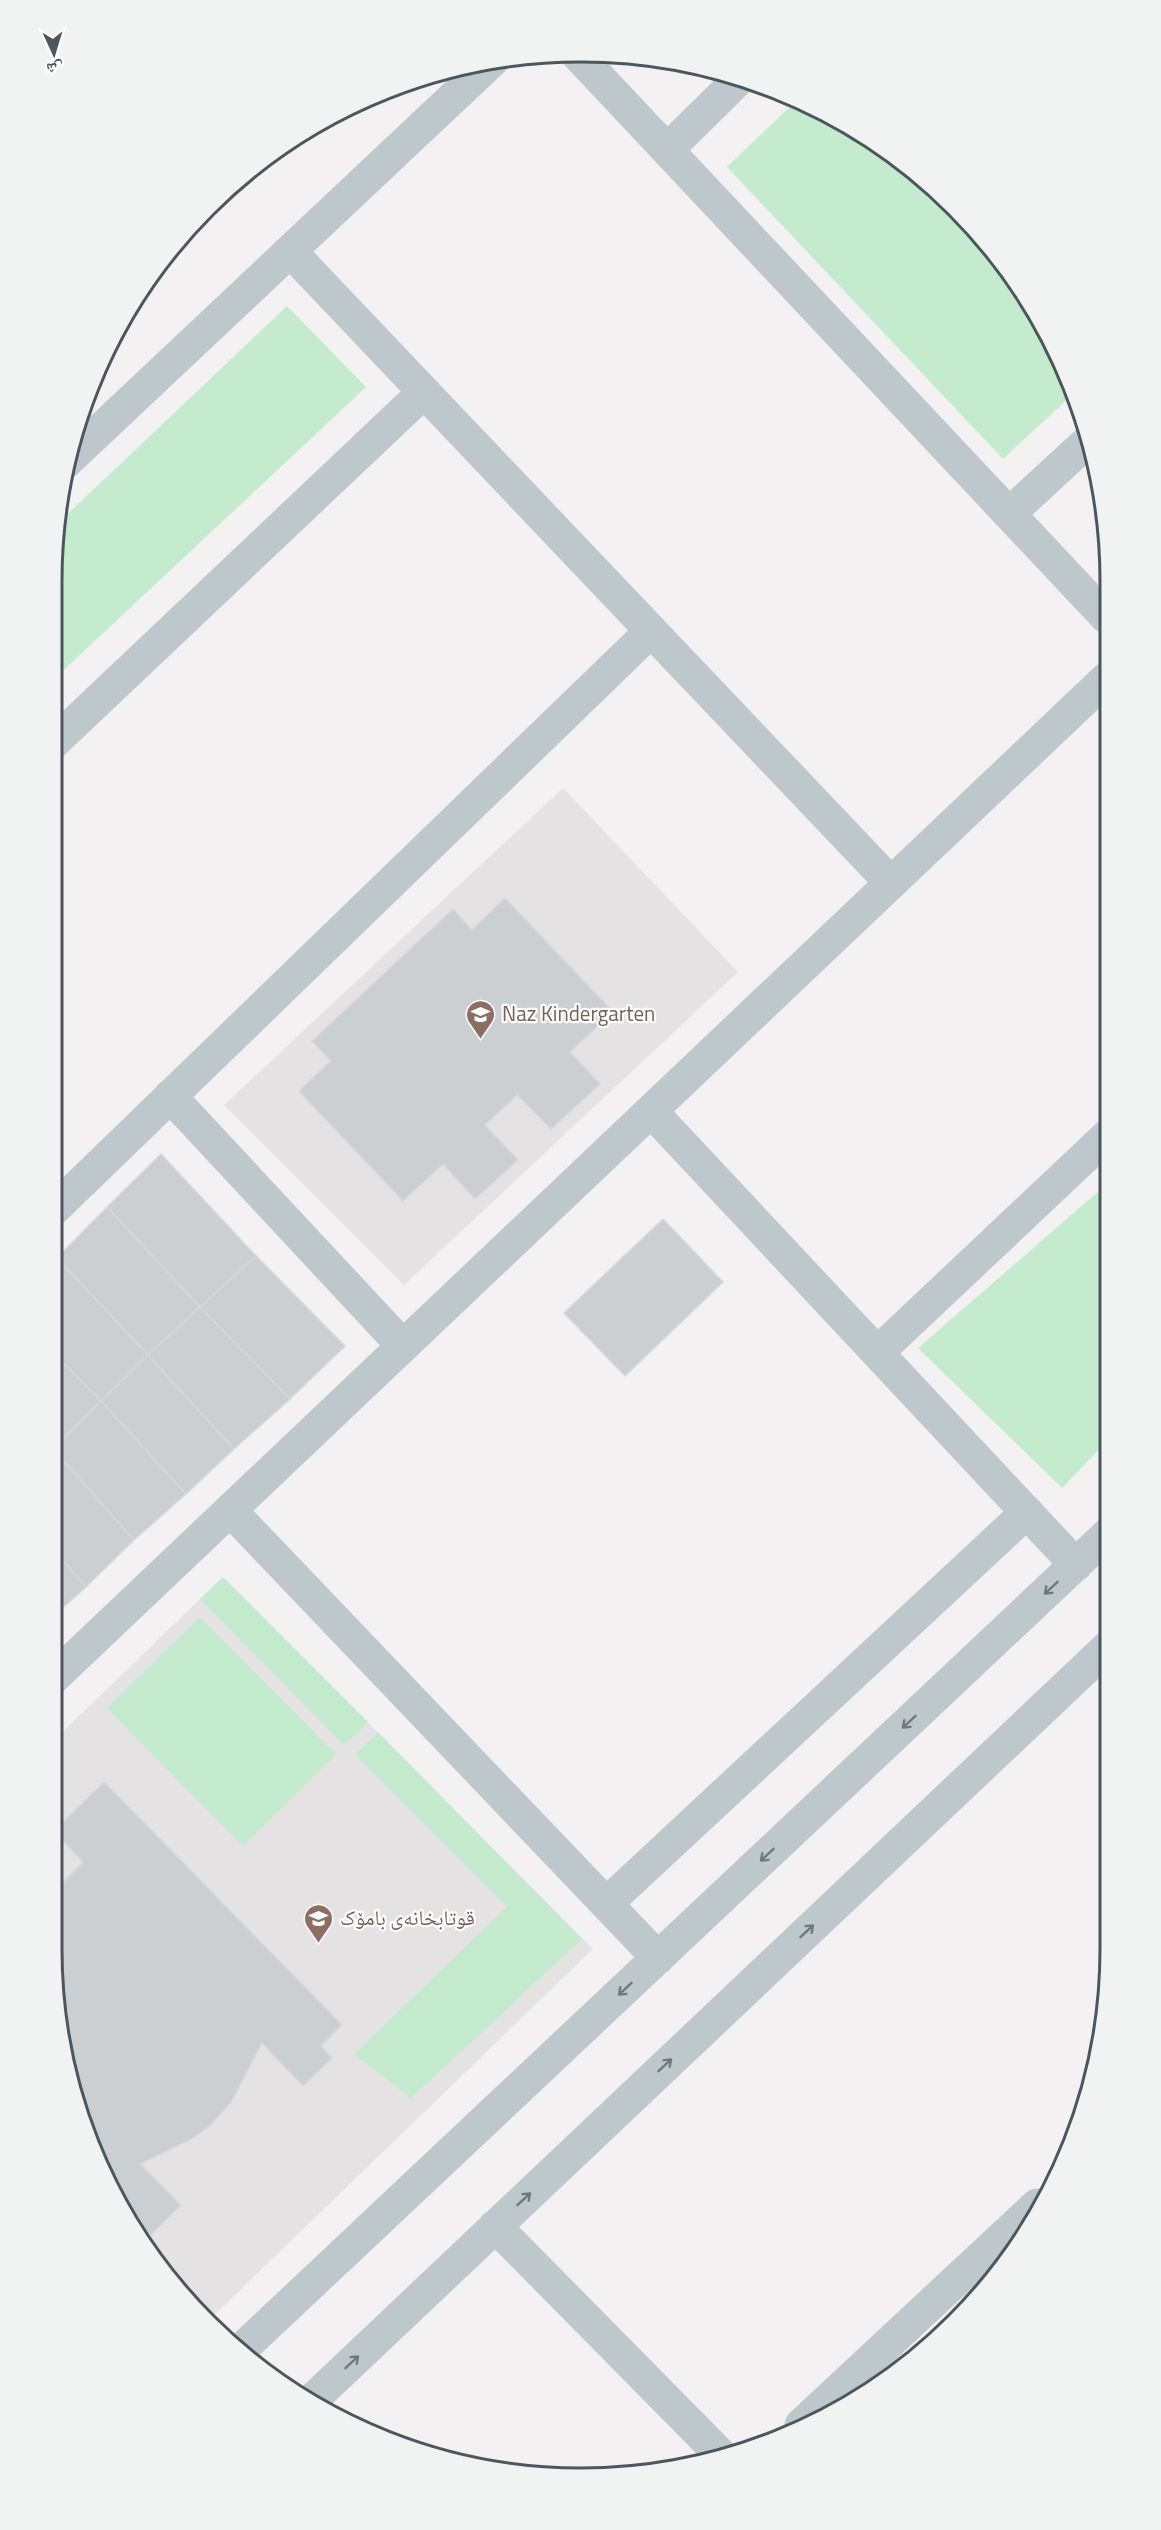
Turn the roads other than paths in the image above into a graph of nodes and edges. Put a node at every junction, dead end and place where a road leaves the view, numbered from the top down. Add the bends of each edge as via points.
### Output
1 (585, 62) edge
2 (482, 71) edge
3 (733, 85) edge
4 (667, 150) junction
5 (290, 251) junction
6 (424, 392) junction
7 (1082, 447) edge
8 (78, 451) edge
9 (1009, 514) junction
10 (1100, 611) edge
11 (651, 631) junction
12 (1100, 685) edge
13 (62, 735) edge
14 (891, 883) junction
15 (170, 1096) junction
16 (651, 1111) junction
17 (1100, 1143) edge
18 (62, 1201) edge
19 (403, 1346) junction
20 (878, 1352) junction
21 (230, 1510) junction
22 (1027, 1512) junction
23 (1100, 1542) edge
24 (1076, 1565) junction
25 (1100, 1655) edge
26 (62, 1670) edge
27 (606, 1904) junction
28 (658, 1958) junction
29 (1026, 2215) edge
30 (495, 2226) junction
31 (245, 2346) edge
32 (316, 2396) edge
33 (814, 2413) edge
34 (717, 2451) edge

1 - 4 street
2 - 5 street
3 - 4 street
4 - 9 street
5 - 6 street
5 - 8 street
6 - 11 street
6 - 13 street
7 - 9 street
9 - 10 street
11 - 14 street
11 - 15 street
12 - 14 street
14 - 16 street
15 - 18 street
15 - 19 street
16 - 19 street
16 - 20 street
17 - 20 street
19 - 21 street
20 - 22 street
21 - 26 street
21 - 27 street
22 - 24 street
22 - 27 street
23 - 24 street
24 -> 28 street
30 -> 25 street
27 - 28 street
28 -> 31 street
29 - 33 street
32 -> 30 street
30 - 34 street

